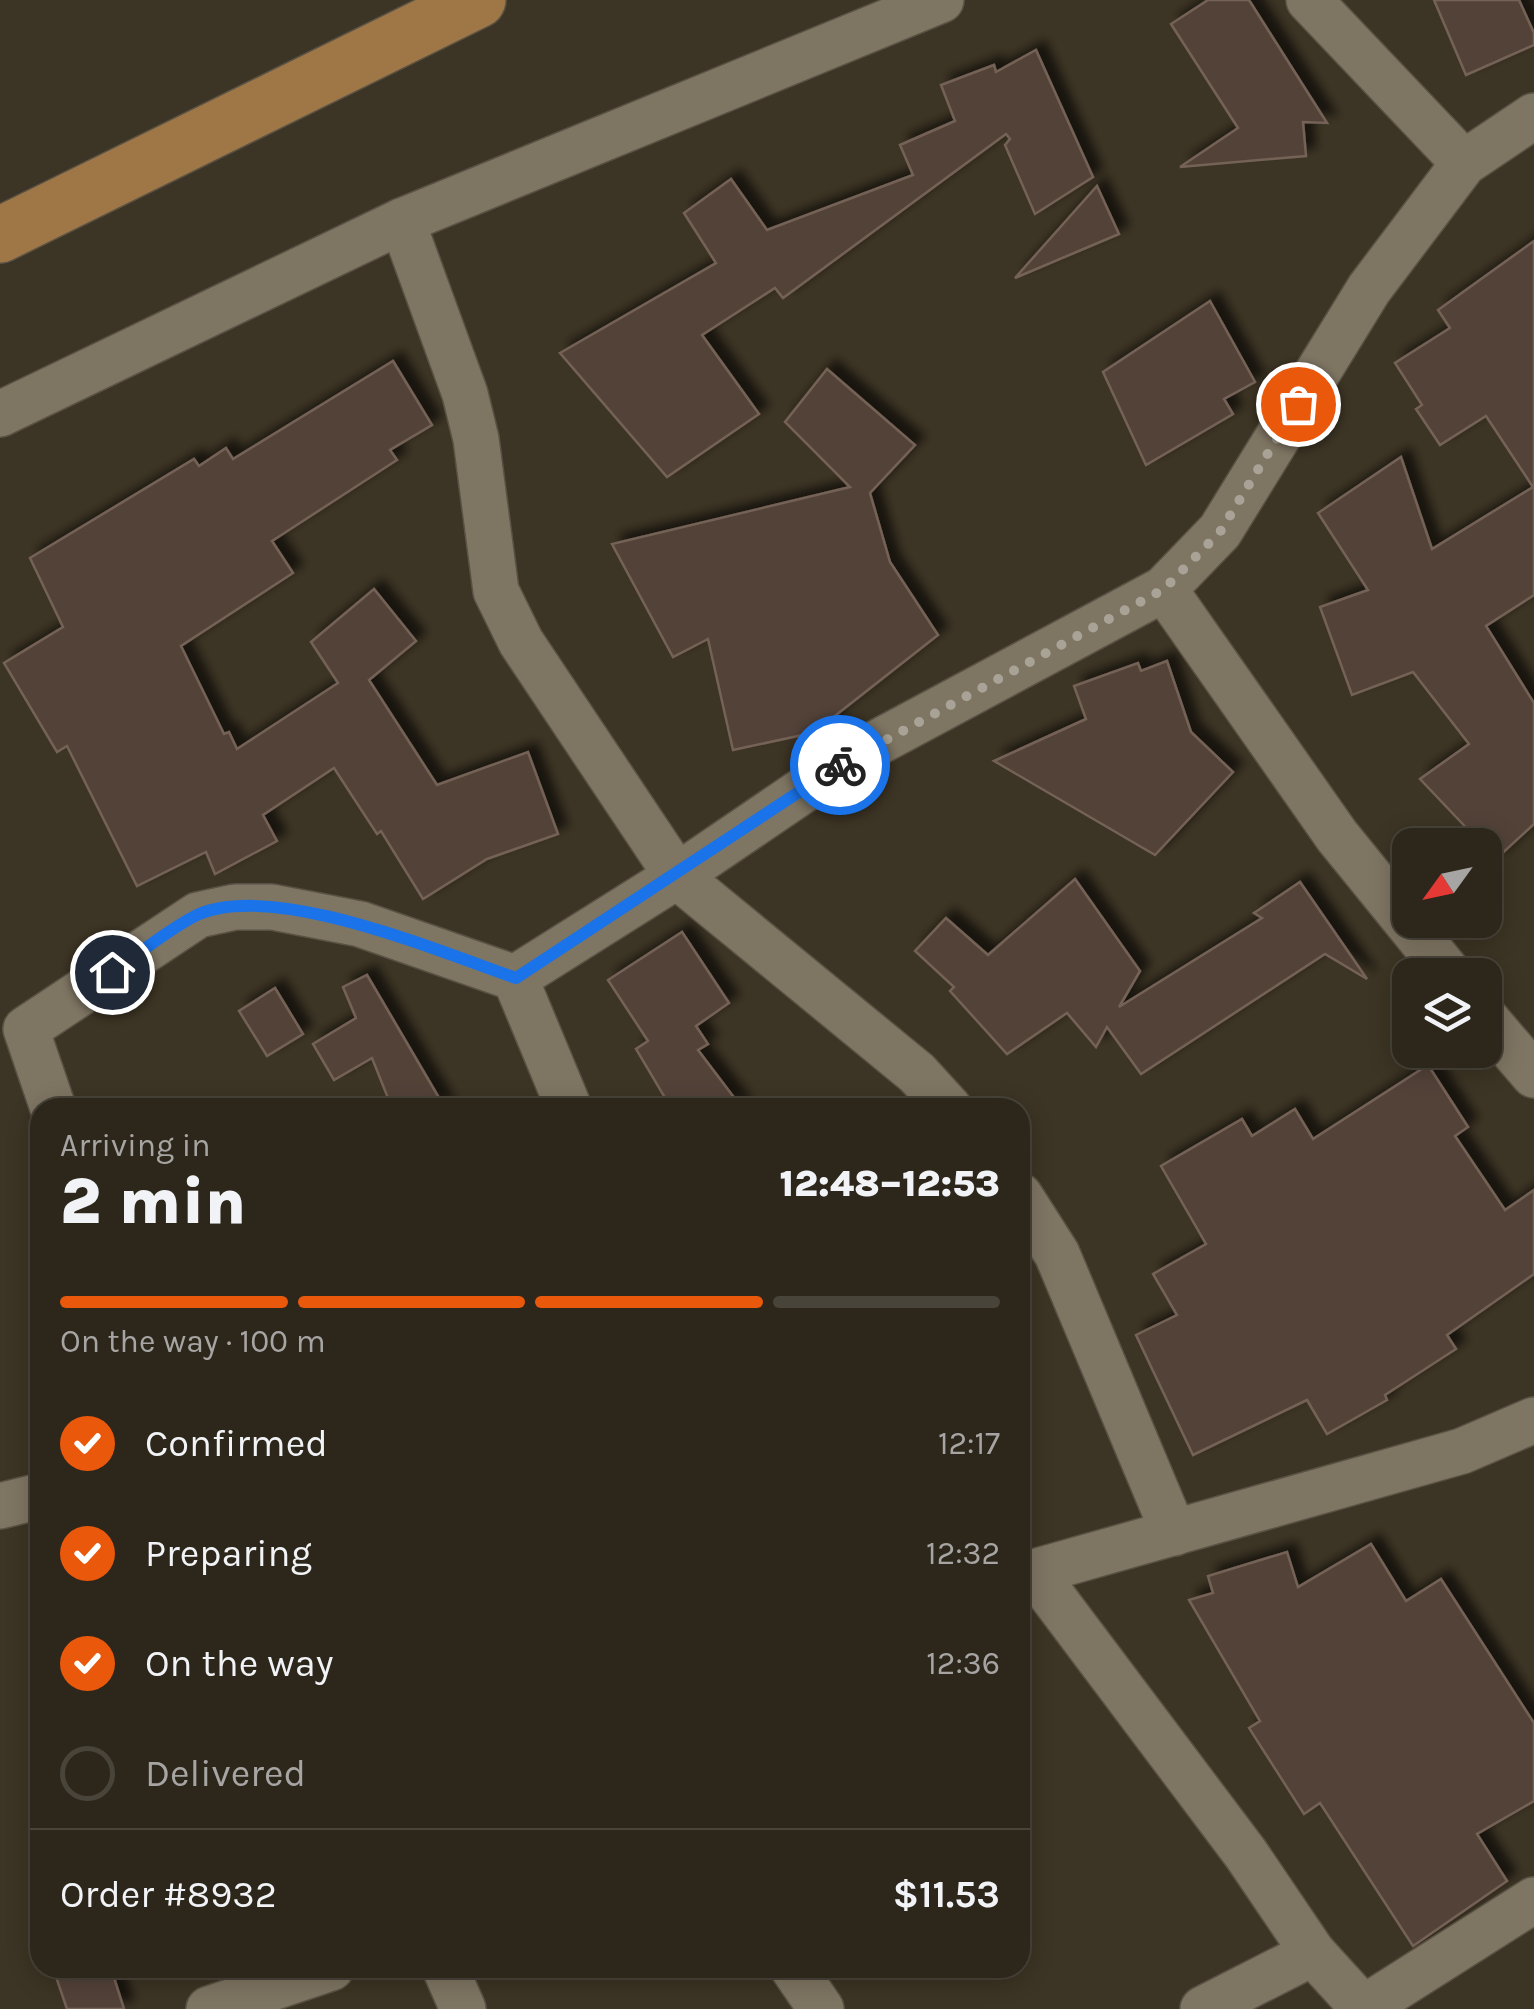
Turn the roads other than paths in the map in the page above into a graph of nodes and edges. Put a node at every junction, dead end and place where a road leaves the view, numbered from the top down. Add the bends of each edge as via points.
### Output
1 (478, 0) edge
2 (942, 0) edge
3 (1310, 0) edge
4 (1534, 116) edge
5 (1464, 163) junction
6 (402, 222) junction
7 (0, 235) edge
8 (0, 414) edge
9 (1164, 589) junction
10 (677, 876) junction
11 (1436, 958) edge
12 (516, 978) junction
13 (1502, 1038) edge
14 (13, 1040) edge
15 (1534, 1075) edge
16 (47, 1098) edge
17 (564, 1098) edge
18 (940, 1098) edge
19 (1030, 1212) edge
20 (1534, 1420) edge
21 (30, 1498) edge
22 (0, 1506) edge
23 (1174, 1533) junction
24 (1030, 1571) edge
25 (1030, 1576) edge
26 (1534, 1900) edge
27 (1313, 1954) junction
28 (301, 1978) edge
29 (449, 1978) edge
30 (800, 1978) edge
31 (209, 2009) edge
32 (463, 2009) edge
33 (821, 2009) edge
34 (1203, 2009) edge
35 (1364, 2009) edge

1 - 7 main road
2 - 6 street
3 - 5 street
4 - 5 street
5 - 9 street via 1369,289 1220,532
6 - 8 street
6 - 10 street via 465,394 496,591 522,642
9 - 10 street via 858,752
9 - 11 street via 1337,836
10 - 12 street
10 - 18 street
12 - 14 street via 360,924 235,907 198,915
12 - 17 street
13 - 15 street
14 - 16 street
19 - 23 street via 1057,1254
20 - 23 street via 1462,1451
21 - 22 street
23 - 24 street
25 - 27 street via 1246,1854
26 - 35 street
27 - 34 street
27 - 35 street
28 - 31 street
29 - 32 street
30 - 33 street

